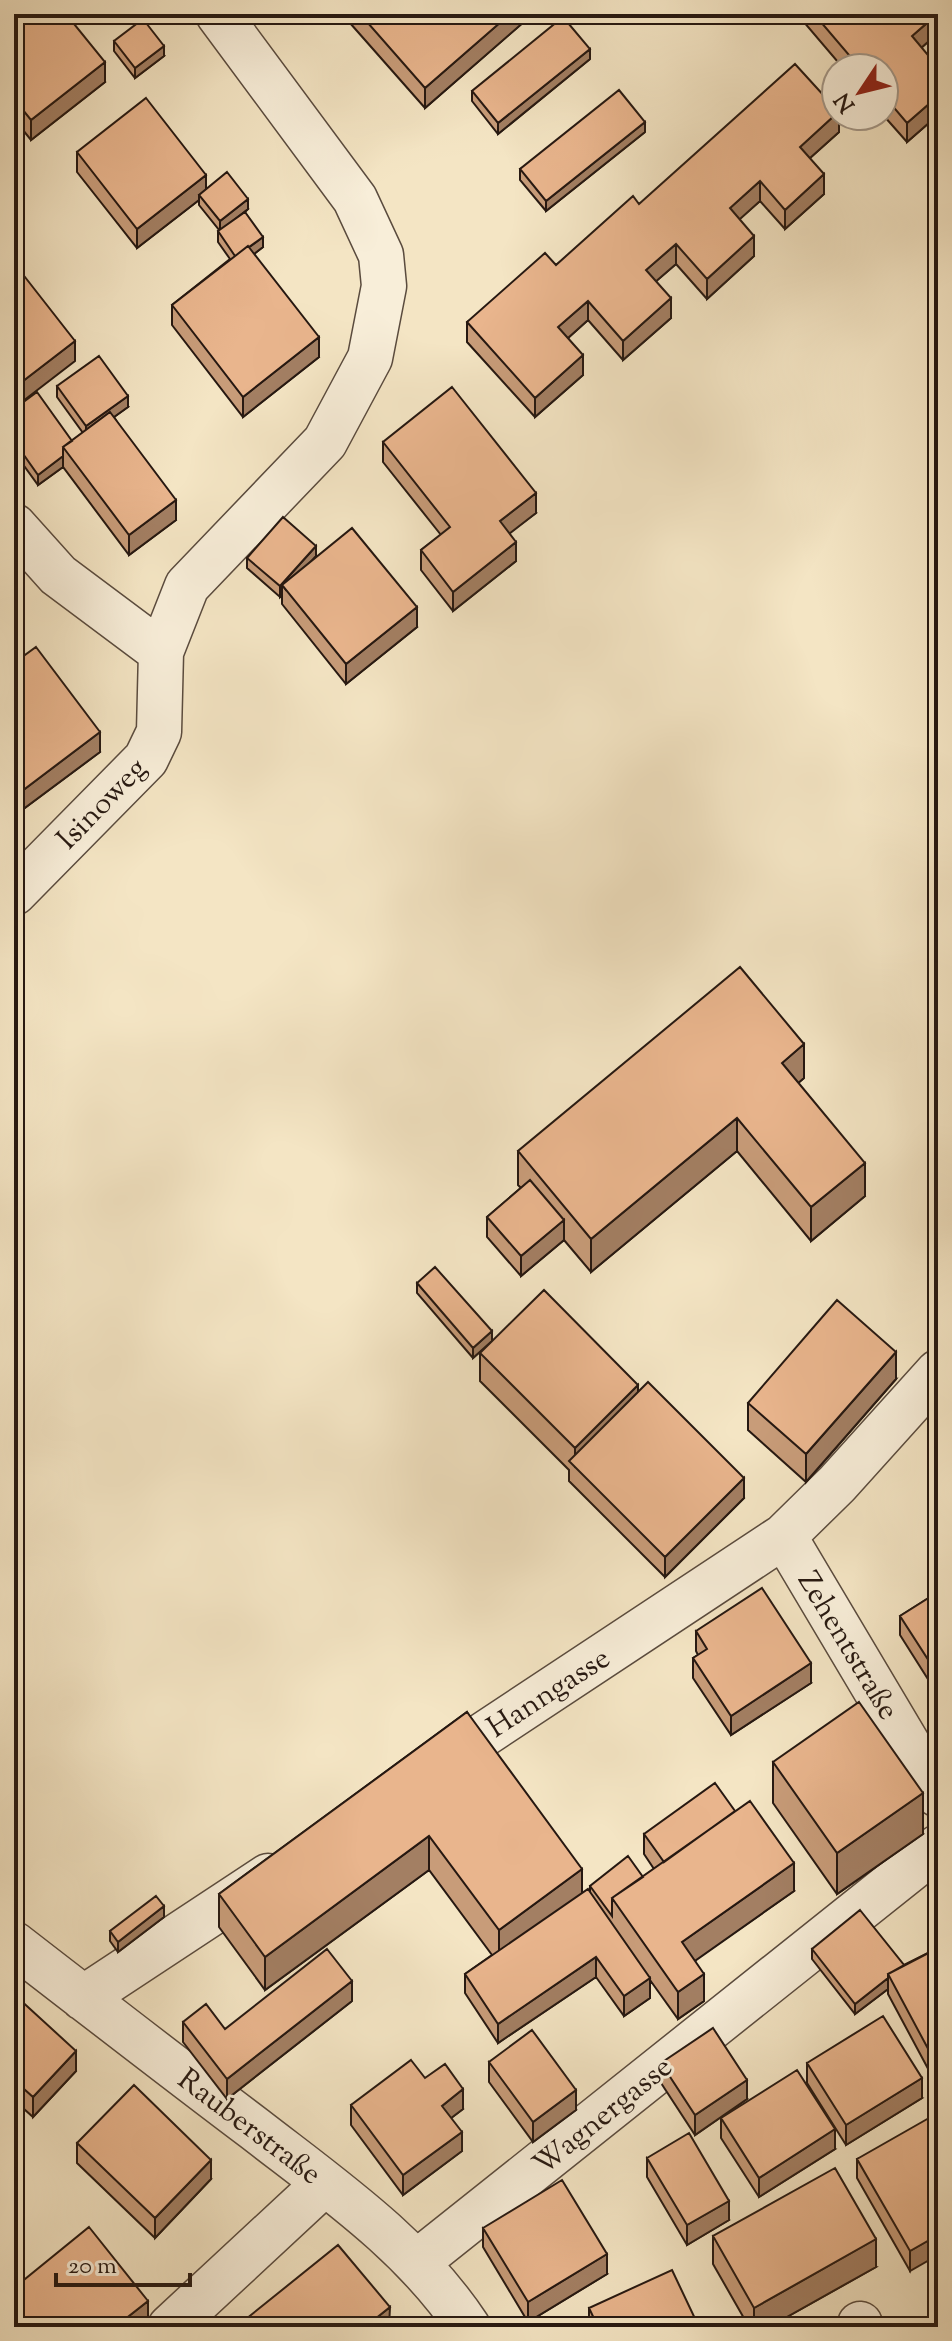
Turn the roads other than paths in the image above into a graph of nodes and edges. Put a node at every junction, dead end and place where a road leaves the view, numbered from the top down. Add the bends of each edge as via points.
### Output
1 (218, 14) edge
2 (14, 526) edge
3 (161, 652) junction
4 (14, 893) edge
5 (938, 1372) edge
6 (784, 1536) junction
7 (401, 1789) edge
8 (938, 1795) edge
9 (938, 1847) edge
10 (295, 1858) edge
11 (14, 1944) edge
12 (83, 1998) junction
13 (325, 2183) junction
14 (416, 2263) junction
15 (170, 2327) edge
16 (468, 2327) edge

1 - 3 street via 355,199 381,255 384,286 370,358 325,442 187,586
2 - 3 street via 58,575
3 - 4 street, Isinoweg via 159,732 146,759
5 - 6 street, Hanngasse
6 - 7 street, Hanngasse
6 - 8 street, Zehentstraße
9 - 14 street, Wagnergasse
10 - 12 street
11 - 12 street, Rauberstraße
12 - 13 street, Rauberstraße
13 - 14 street, Rauberstraße
13 - 15 street
14 - 16 street, Rauberstraße

